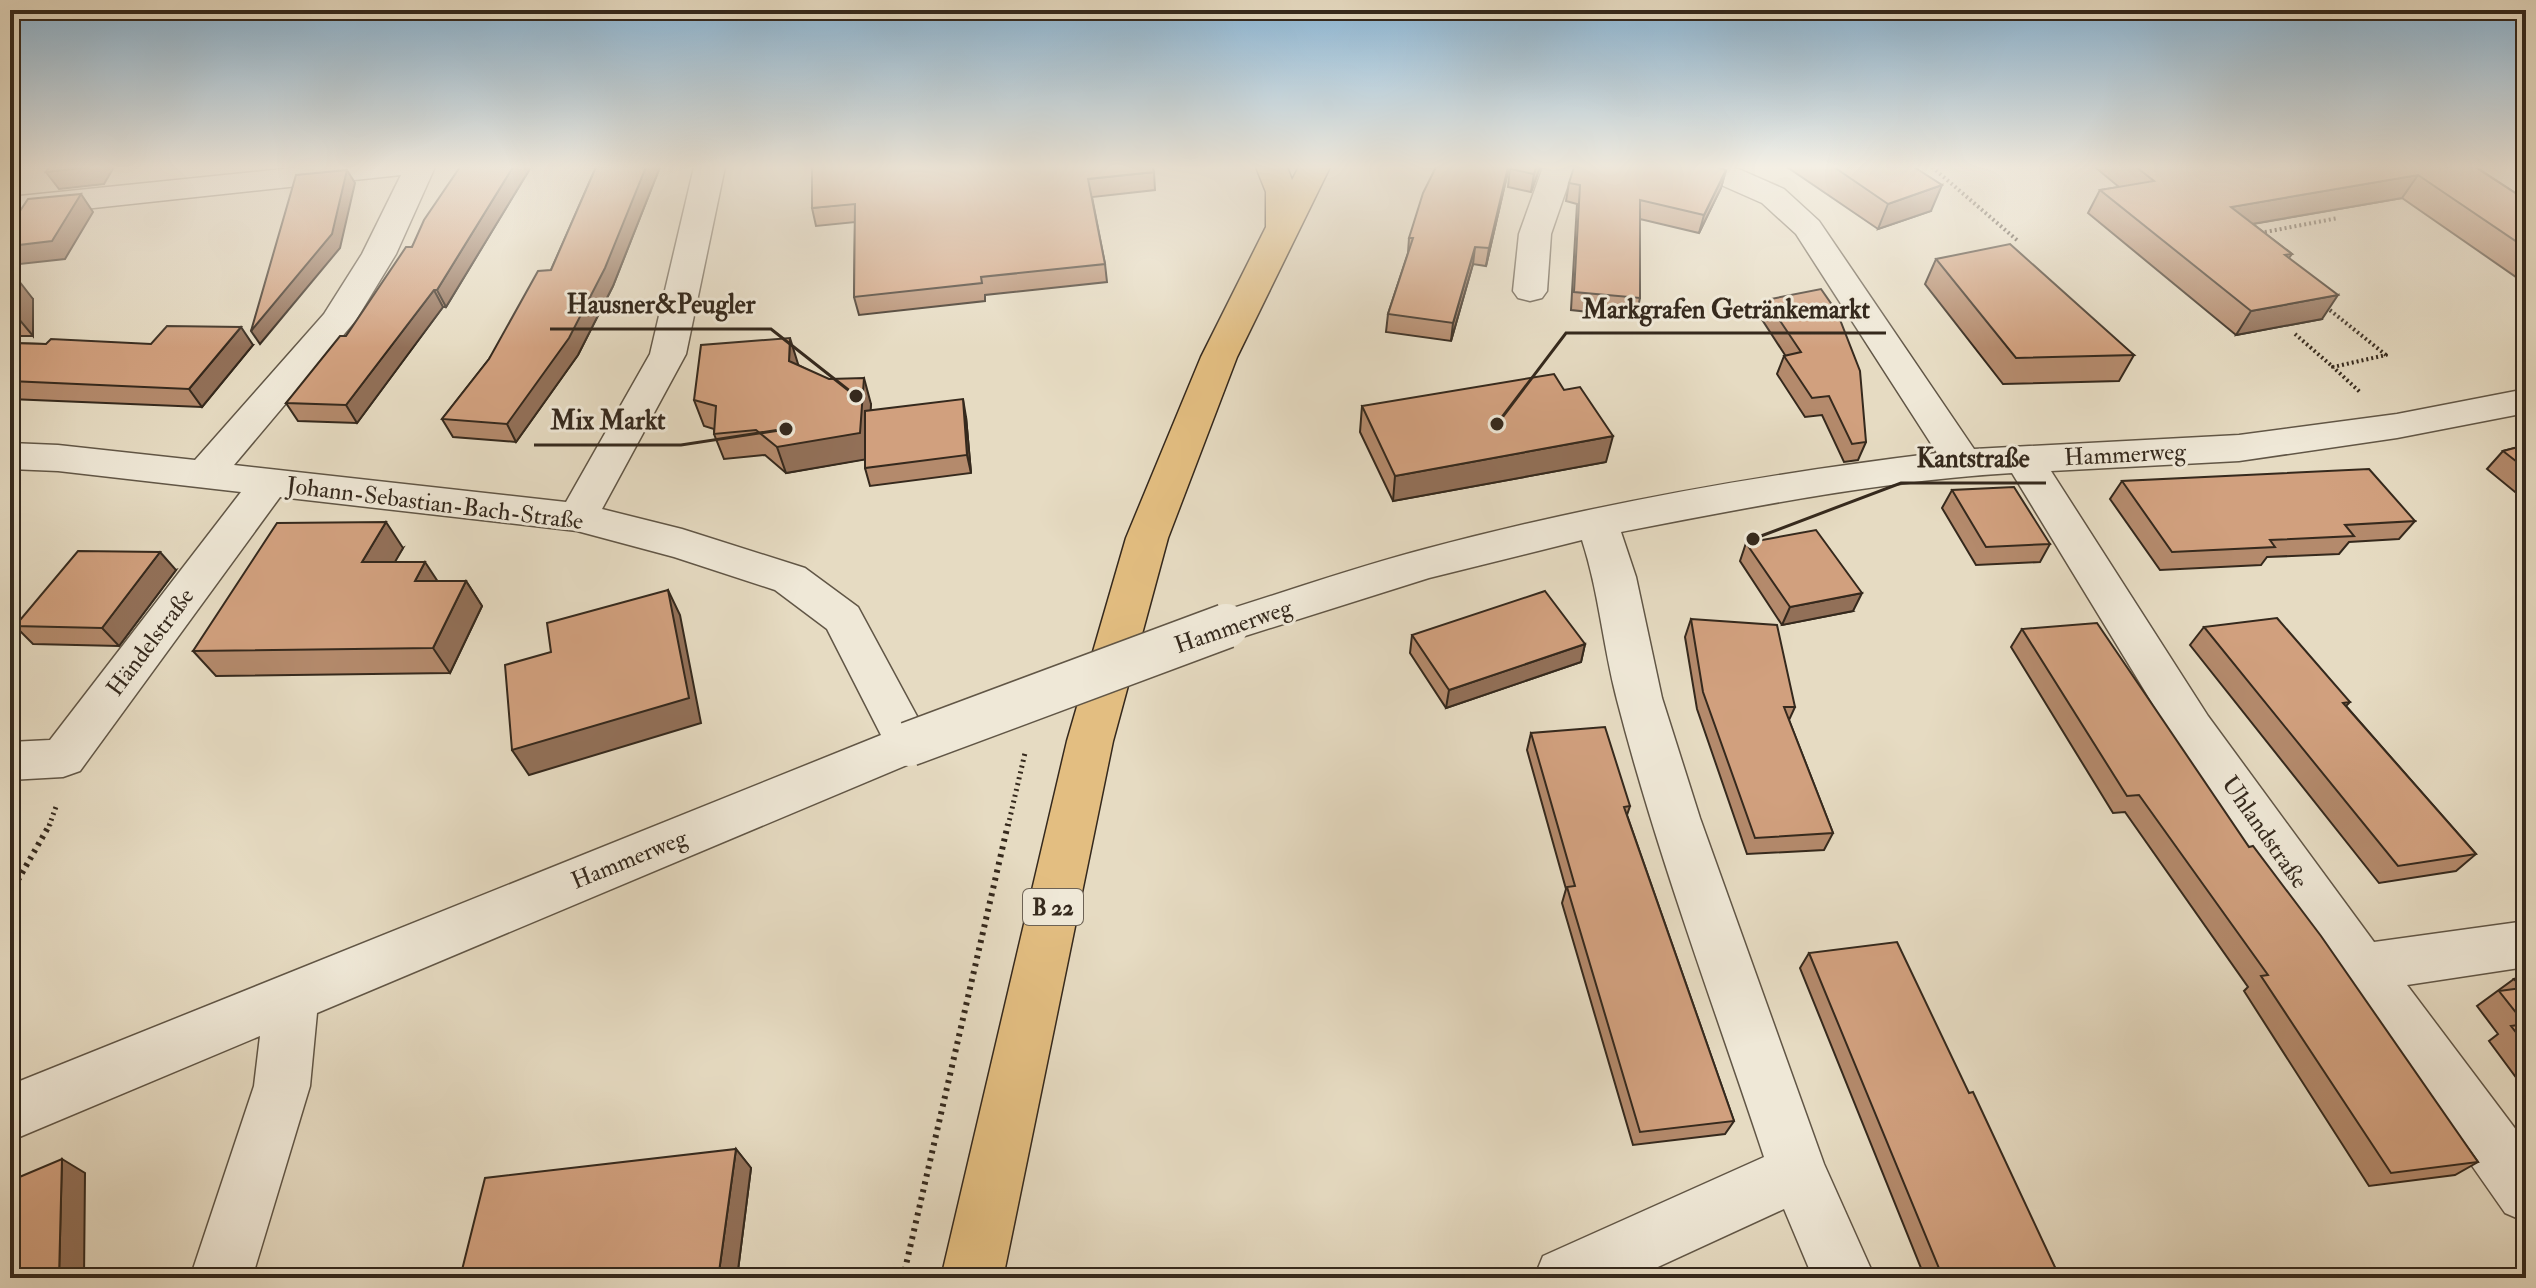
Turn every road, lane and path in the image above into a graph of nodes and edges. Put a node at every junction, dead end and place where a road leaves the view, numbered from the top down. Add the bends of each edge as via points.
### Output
1 (392, 227) edge
2 (697, 227) edge
3 (1282, 227) edge
4 (1537, 227) edge
5 (1807, 227) edge
6 (2002, 227) edge
7 (2290, 227) edge
8 (2253, 234) edge
9 (2017, 240) dead end
10 (1530, 291) dead end
11 (2325, 306) edge
12 (2295, 334) edge
13 (2333, 367) junction
14 (2526, 401) edge
15 (2397, 426) junction
16 (10, 456) edge
17 (2023, 459) junction
18 (1963, 463) junction
19 (204, 475) junction
20 (269, 483) junction
21 (577, 517) junction
22 (1597, 522) junction
23 (909, 744) junction
24 (63, 758) junction
25 (10, 761) edge
26 (10, 894) edge
27 (2526, 944) edge
28 (2362, 968) junction
29 (291, 998) junction
30 (10, 1113) edge
31 (1798, 1172) junction
32 (2526, 1192) edge
33 (221, 1278) edge
34 (972, 1278) edge
35 (1565, 1278) edge
36 (1844, 1278) edge

1 - 19 street via 338,320
2 - 21 street via 668,354
3 - 34 main road, B 22 via 1219,357 1147,538 1090,741
4 - 10 street
5 - 18 street
6 - 9 path
7 - 8 path
11 - 13 path via 2386,355
12 - 13 path
13 - 15 path
14 - 15 street, Hammerweg
15 - 17 street, Hammerweg via 2239,448
16 - 19 street, Johann-Sebastian-Bach-Straße
17 - 18 street, Hammerweg
17 - 28 street, Uhlandstraße via 2192,729
18 - 22 street, Hammerweg via 1812,482
19 - 20 street, Johann-Sebastian-Bach-Straße
20 - 21 street, Johann-Sebastian-Bach-Straße
20 - 24 street, Händelstraße
21 - 23 street, Johann-Sebastian-Bach-Straße via 790,579 843,618
22 - 23 street, Hammerweg, bridge via 1425,564 1226,626
22 - 31 street via 1615,577 1643,713
23 - 29 street, Hammerweg
24 - 25 street
24 - 26 path via 56,813
27 - 28 street
28 - 32 street, Uhlandstraße
29 - 30 street, Hammerweg
29 - 33 street via 282,1086
31 - 35 street
31 - 36 street

